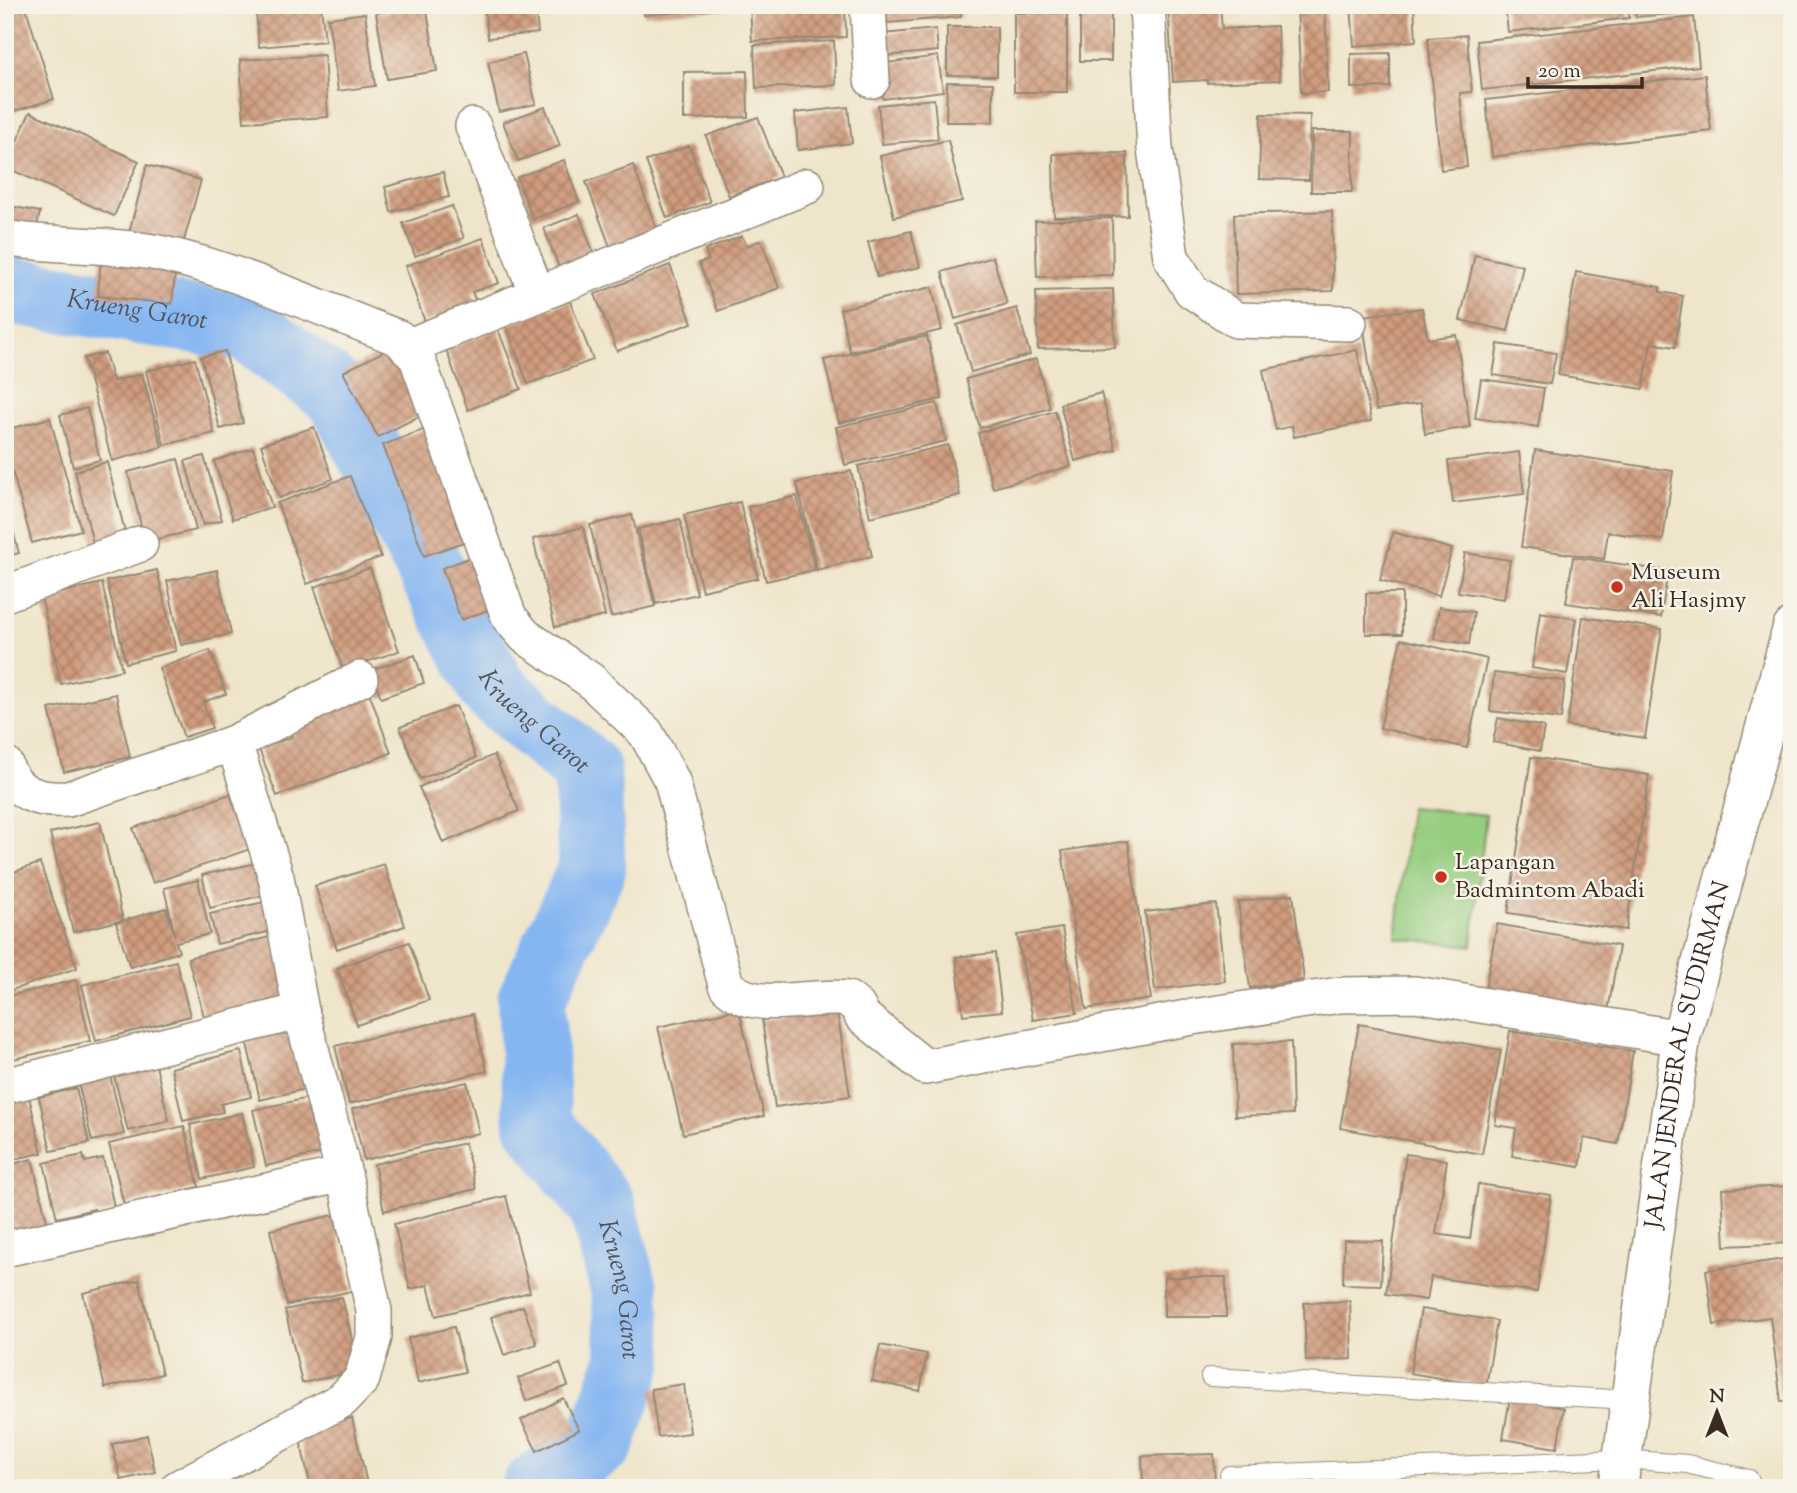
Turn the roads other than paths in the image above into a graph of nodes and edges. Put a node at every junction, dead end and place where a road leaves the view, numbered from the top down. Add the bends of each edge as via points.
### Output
1 (868, 5) edge
2 (1147, 5) edge
3 (872, 80) dead end
4 (473, 126) dead end
5 (807, 186) dead end
6 (5, 238) edge
7 (537, 294) junction
8 (1349, 323) dead end
9 (407, 347) junction
10 (140, 544) dead end
11 (5, 594) edge
12 (1792, 628) edge
13 (360, 679) dead end
14 (234, 743) junction
15 (6, 772) edge
16 (300, 1011) junction
17 (1681, 1038) junction
18 (5, 1086) edge
19 (344, 1174) junction
20 (5, 1249) edge
21 (1210, 1377) dead end
22 (1631, 1399) junction
23 (1620, 1473) edge
24 (1229, 1475) dead end
25 (178, 1488) edge
26 (1754, 1488) edge

1 - 3 street
2 - 8 street via 1155,149 1171,257 1192,291 1236,320
4 - 7 street
5 - 7 street
6 - 9 street via 41,245 128,247 197,262 399,338
7 - 9 street
9 - 17 street via 417,358 509,617 525,636 590,680 646,733 672,780 726,985 737,995 759,1000 848,999 925,1067 1192,1017 1340,995 1415,994
10 - 11 street
12 - 17 street, JALAN JENDERAL SUDIRMAN
13 - 14 street
14 - 15 street via 68,799 30,796
14 - 16 street via 276,877
16 - 18 street
16 - 19 street
17 - 22 street, JALAN JENDERAL SUDIRMAN
19 - 20 street
19 - 25 street via 374,1311 374,1337 362,1379 342,1399
21 - 22 lane
22 - 23 street, JALAN JENDERAL SUDIRMAN
23 - 24 lane
23 - 26 lane via 1688,1464 1749,1479

